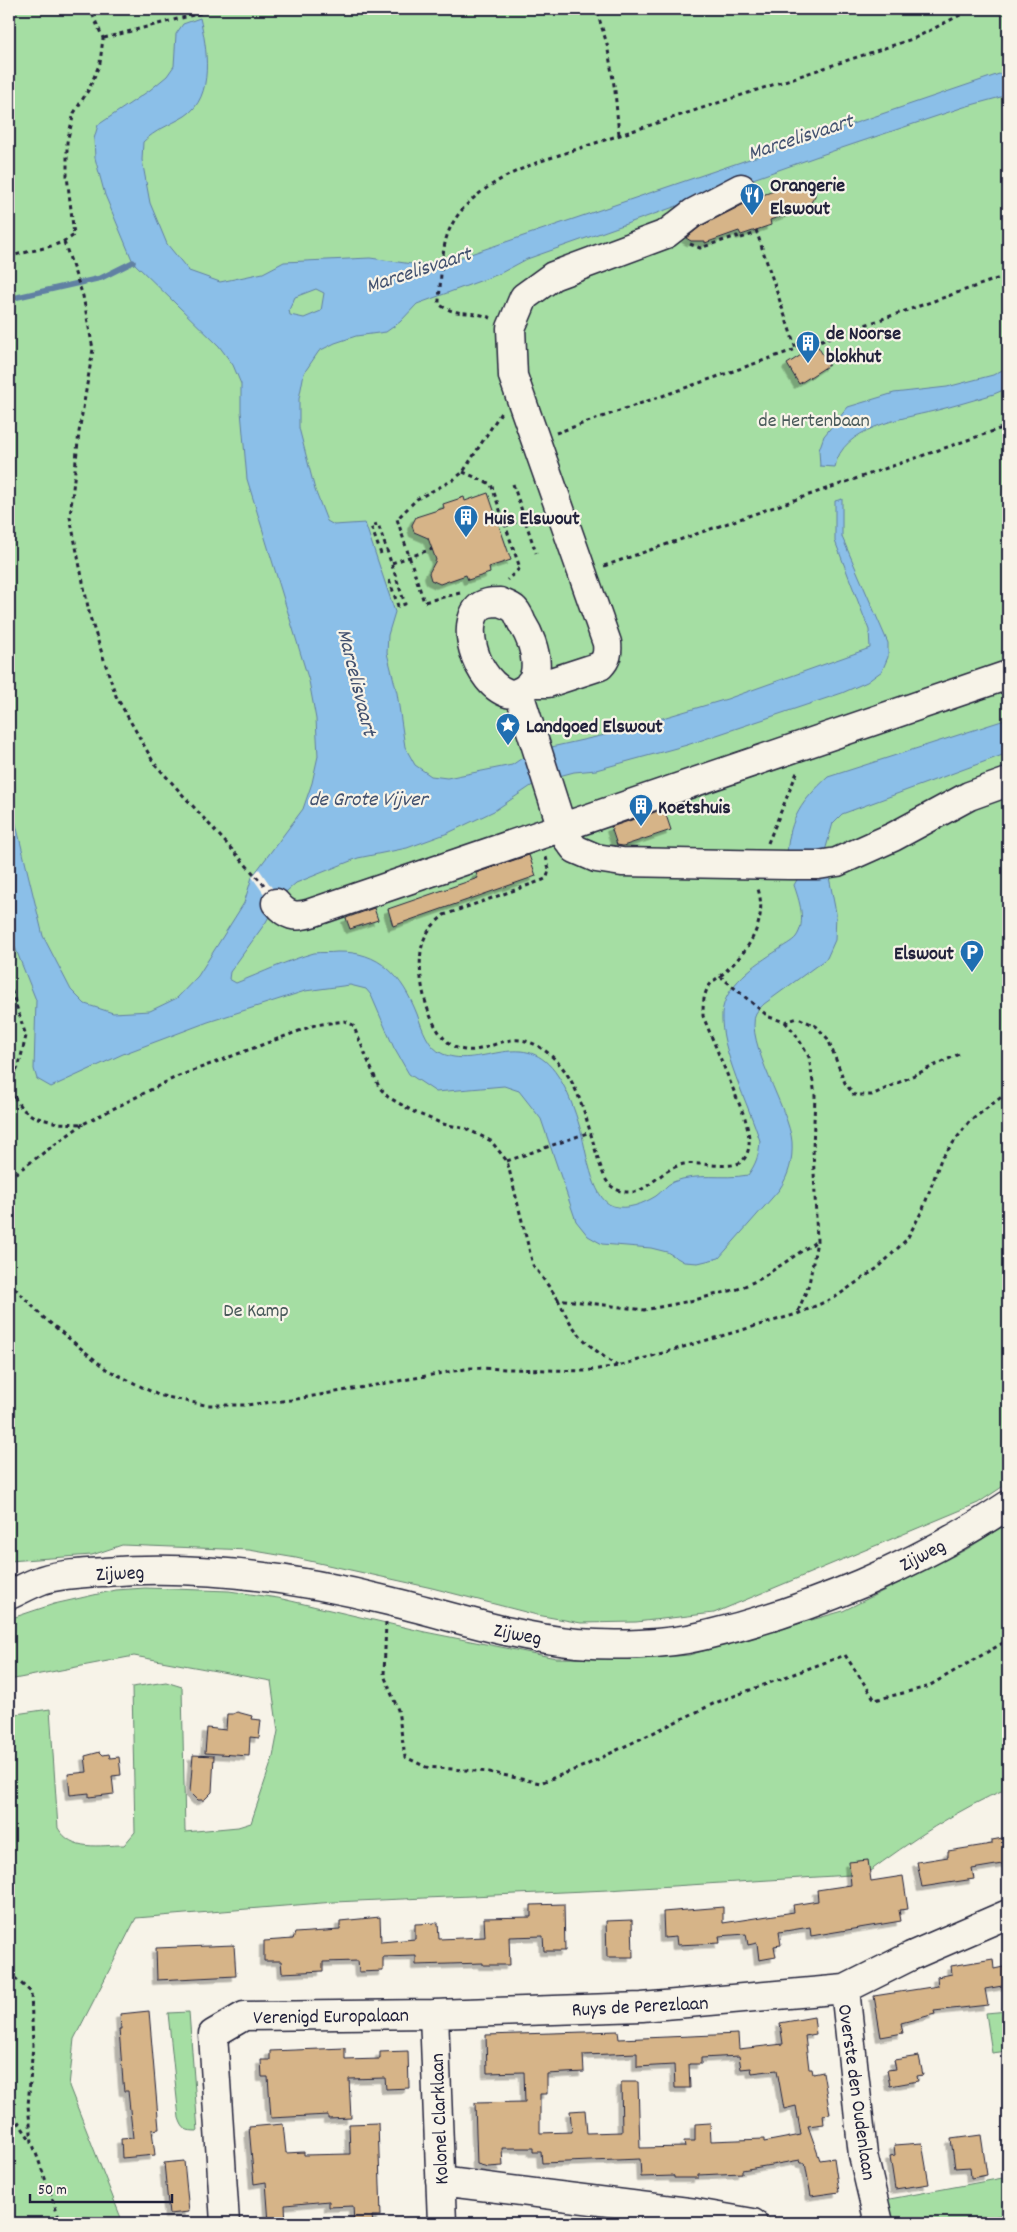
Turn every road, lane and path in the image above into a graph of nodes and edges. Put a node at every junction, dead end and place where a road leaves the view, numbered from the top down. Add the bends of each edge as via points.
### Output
1 (90, 9) edge
2 (589, 9) edge
3 (599, 9) edge
4 (972, 9) edge
5 (205, 12) dead end
6 (598, 15) junction
7 (103, 38) junction
8 (619, 135) junction
9 (741, 188) dead end
10 (676, 227) junction
11 (64, 242) junction
12 (9, 257) edge
13 (1008, 275) edge
14 (511, 328) junction
15 (796, 349) junction
16 (517, 386) junction
17 (1008, 426) edge
18 (536, 440) junction
19 (463, 472) junction
20 (513, 484) dead end
21 (525, 519) junction
22 (505, 526) junction
23 (432, 549) dead end
24 (536, 553) dead end
25 (381, 554) dead end
26 (409, 557) junction
27 (392, 563) junction
28 (582, 574) junction
29 (389, 579) dead end
30 (504, 604) junction
31 (477, 610) junction
32 (1008, 619) edge
33 (1008, 656) edge
34 (1008, 675) edge
35 (525, 688) junction
36 (804, 745) junction
37 (1008, 782) edge
38 (551, 832) junction
39 (255, 873) dead end
40 (759, 876) junction
41 (276, 903) dead end
42 (9, 983) edge
43 (785, 1022) junction
44 (959, 1054) dead end
45 (1008, 1092) edge
46 (83, 1124) junction
47 (590, 1132) junction
48 (507, 1161) junction
49 (9, 1178) edge
50 (817, 1241) junction
51 (9, 1282) edge
52 (558, 1298) junction
53 (797, 1314) junction
54 (618, 1366) junction
55 (1008, 1505) edge
56 (9, 1595) edge
57 (386, 1619) dead end
58 (1008, 1640) edge
59 (1008, 1914) edge
60 (9, 1973) edge
61 (845, 1989) junction
62 (434, 2014) junction
63 (9, 2108) edge
64 (32, 2142) junction
65 (440, 2181) junction
66 (57, 2223) edge
67 (225, 2223) edge
68 (442, 2223) edge
69 (753, 2223) edge
70 (880, 2223) edge

1 - 7 path
2 - 6 path
3 - 6 path
4 - 8 path via 915,38
5 - 7 path
6 - 8 path via 611,65
7 - 11 path via 100,63 74,113 68,142 67,176 74,235
8 - 14 path via 504,176 474,199 452,226 443,256 439,304 452,313 478,312
9 - 10 street via 693,213
10 - 14 street via 666,234 553,276 524,297
10 - 15 path via 684,242 700,248 756,232
11 - 12 path
11 - 39 path via 83,296 93,349 79,432 70,517 90,617 116,696 154,763
13 - 15 path
14 - 16 street via 513,376
15 - 18 path
16 - 18 street
16 - 19 path
17 - 28 path
18 - 28 street
19 - 22 path via 491,484
19 - 26 path via 418,499 397,519
20 - 21 path
21 - 22 path
21 - 24 path
22 - 30 path via 520,568 505,582
23 - 26 path
25 - 27 path via 371,526 378,524
26 - 27 path
26 - 31 path via 424,602 463,593
27 - 29 path via 405,604 398,606
28 - 35 street via 607,643 606,661 600,666
30 - 31 street via 487,602
30 - 35 street via 514,609 532,638 535,676
31 - 35 street via 472,632 474,656 484,675 506,693
32 - 33 path
34 - 36 street
35 - 38 street via 547,779
36 - 38 street
36 - 40 path
37 - 40 street via 969,796 893,837 837,862
38 - 40 street via 575,849 596,858
38 - 41 street via 300,917 286,914
38 - 47 path via 547,878 444,915 432,926 424,942 421,973 429,1014 447,1043 462,1049 474,1049 511,1039 528,1041 545,1050 566,1072 584,1108
42 - 46 path via 26,1036 11,1092 22,1110 34,1117 57,1123
43 - 44 path via 798,1018 828,1039 845,1083 854,1095 872,1094
43 - 47 path via 762,1012 720,976 709,986 704,998 703,1016 746,1118 748,1150 744,1160 738,1164 673,1167 635,1192 620,1192 610,1187 605,1178
43 - 50 path via 809,1057 813,1074
45 - 53 path via 969,1122 941,1159 924,1209 907,1239 879,1267 834,1298
46 - 48 path via 176,1077 315,1025 345,1021 353,1025 379,1087 388,1097 421,1115 466,1129 490,1141
46 - 49 path
47 - 48 path
48 - 52 path via 533,1265
50 - 52 path via 760,1279 738,1289 690,1301 644,1310
50 - 53 path via 809,1284
51 - 54 path via 43,1317 106,1368 158,1395 205,1404 291,1400 471,1368 585,1371
52 - 54 path via 574,1328 592,1348
53 - 54 path
55 - 56 street, Zijweg via 913,1560 842,1591 701,1636 638,1644 544,1639 488,1628 387,1600 226,1572 130,1570 91,1573 43,1580
57 - 58 path via 384,1675 398,1710 405,1757 426,1767 489,1772 540,1783 584,1766 715,1703 845,1655 875,1700 927,1687
59 - 61 street
60 - 64 path via 32,1992 33,2045 28,2106
61 - 62 street, Ruys de Perezlaan via 642,2007
61 - 70 street, Overste den Oudenlaan via 863,2155
62 - 65 street, Kolonel Clarklaan
62 - 67 street, Verenigd Europalaan via 244,2016 213,2034
63 - 64 path
64 - 66 path via 58,2215
65 - 68 street, Kolonel Clarklaan
65 - 69 street

